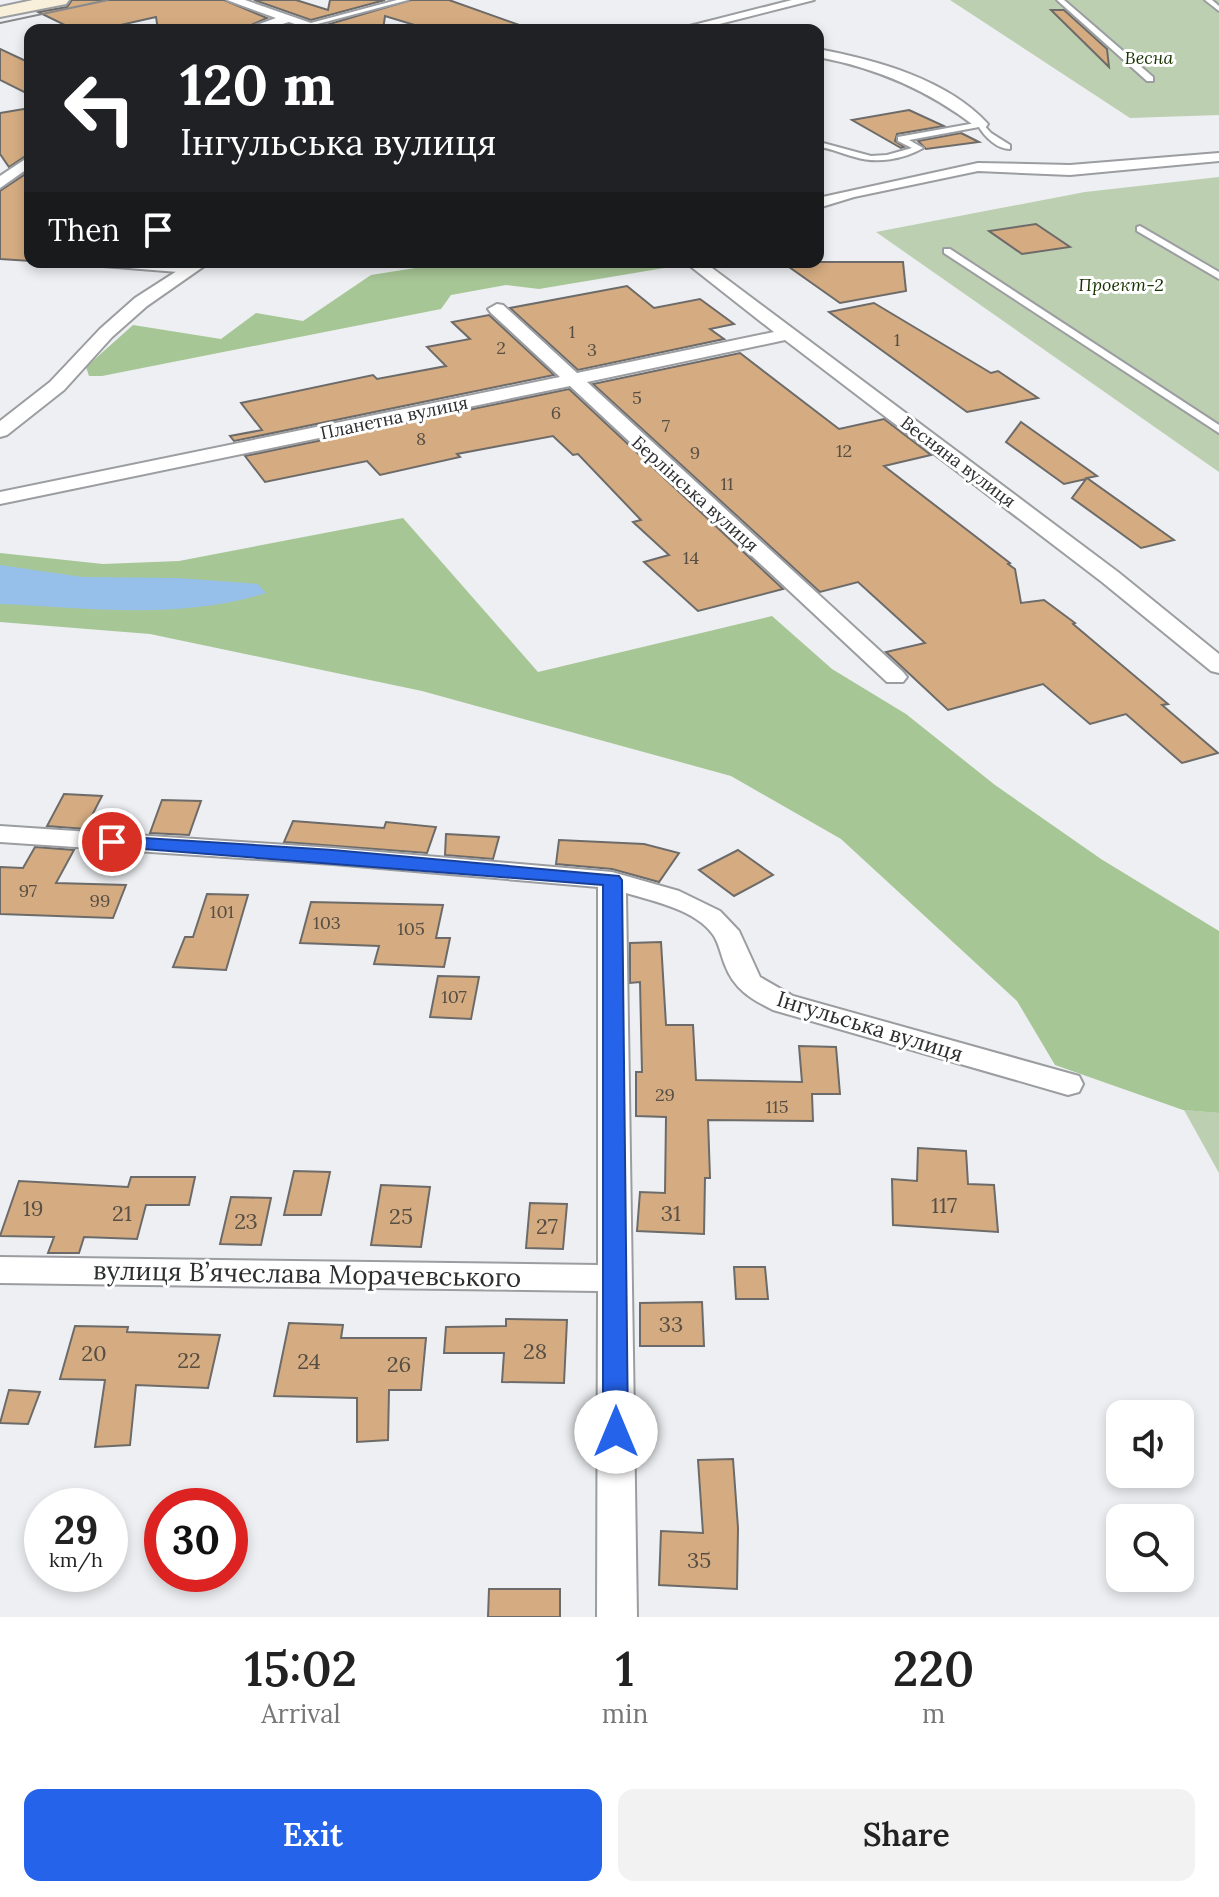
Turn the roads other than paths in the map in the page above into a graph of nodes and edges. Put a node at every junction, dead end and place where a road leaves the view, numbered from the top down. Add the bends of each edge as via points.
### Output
1 (60, 0) edge
2 (233, 0) edge
3 (405, 0) edge
4 (808, 0) edge
5 (1060, 0) edge
6 (1208, 0) edge
7 (1219, 9) edge
8 (0, 12) edge
9 (290, 18) junction
10 (270, 24) edge
11 (310, 24) joint
12 (706, 24) edge
13 (824, 54) edge
14 (1150, 79) dead end
15 (981, 124) junction
16 (824, 145) edge
17 (1007, 147) dead end
18 (1219, 157) edge
19 (24, 158) edge
20 (0, 183) edge
21 (824, 201) edge
22 (1140, 229) dead end
23 (947, 251) dead end
24 (193, 268) edge
25 (701, 268) edge
26 (1219, 276) edge
27 (497, 309) dead end
28 (788, 334) junction
29 (570, 379) junction
30 (1219, 430) edge
31 (0, 431) edge
32 (0, 498) edge
33 (1219, 666) edge
34 (895, 677) dead end
35 (0, 834) edge
36 (612, 880) junction
37 (1068, 1084) dead end
38 (0, 1270) edge
39 (614, 1278) junction
40 (617, 1617) edge

1 - 8 main road
2 - 9 street
3 - 11 lane
4 - 12 street
5 - 14 lane
6 - 7 lane
9 - 10 street
9 - 11 street
13 - 15 street via 896,72
15 - 16 lane via 901,139 919,148 889,158
15 - 17 lane
18 - 21 street via 1070,170 978,167
19 - 20 street
22 - 26 lane
23 - 30 lane
24 - 31 street via 141,302 57,386
25 - 28 street, Весняна вулиця
27 - 29 street, Берлінська вулиця
28 - 29 street, Планетна вулиця
28 - 33 street, Весняна вулиця
29 - 32 street, Планетна вулиця
29 - 34 street, Берлінська вулиця
35 - 36 street, Інгульська вулиця
36 - 37 street, Інгульська вулиця via 651,890 721,926 733,942 747,981 783,1003
36 - 39 street
38 - 39 street, вулиця В’ячеслава Морачевського
39 - 40 street

